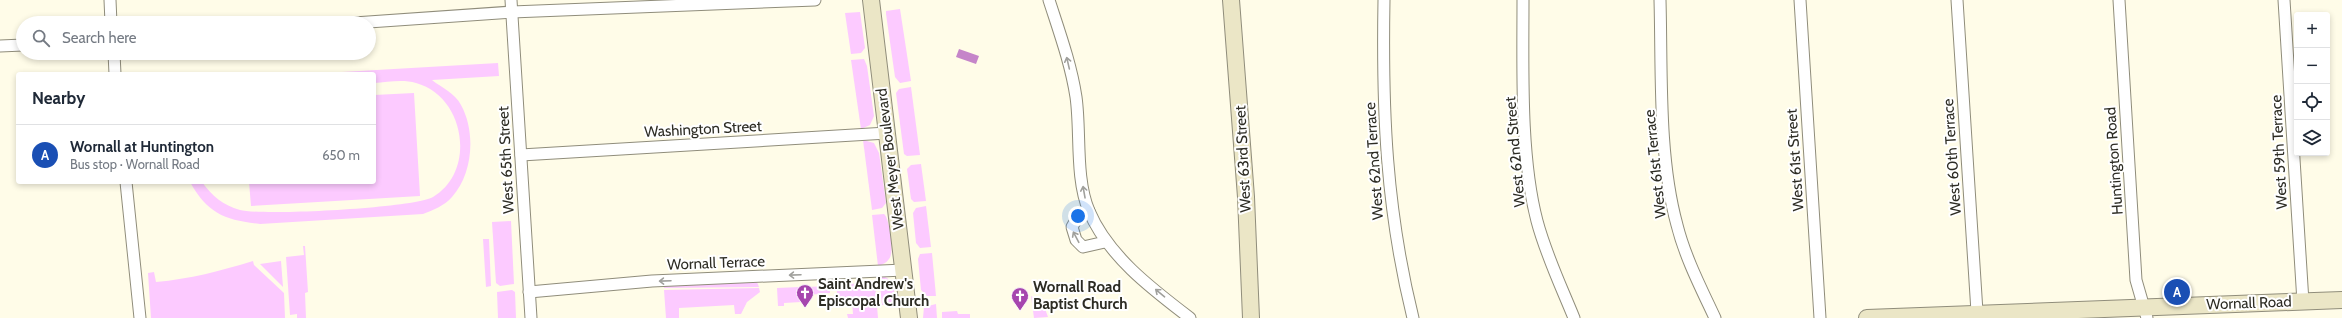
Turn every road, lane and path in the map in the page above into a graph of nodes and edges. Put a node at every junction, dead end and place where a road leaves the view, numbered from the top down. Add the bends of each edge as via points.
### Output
1 (110, 0) edge
2 (511, 0) edge
3 (815, 0) edge
4 (871, 0) edge
5 (1049, 0) edge
6 (1231, 0) edge
7 (1384, 0) edge
8 (1523, 0) edge
9 (1660, 0) edge
10 (1800, 0) edge
11 (1957, 0) edge
12 (2119, 0) edge
13 (2284, 0) edge
14 (512, 12) junction
15 (111, 16) edge
16 (376, 21) edge
17 (16, 45) edge
18 (0, 46) edge
19 (114, 60) edge
20 (115, 72) edge
21 (887, 133) junction
22 (521, 155) junction
23 (126, 184) edge
24 (1089, 211) junction
25 (1105, 242) junction
26 (904, 270) junction
27 (529, 292) junction
28 (2342, 300) edge
29 (2303, 302) junction
30 (1977, 312) junction
31 (2145, 312) edge
32 (1905, 317) edge
33 (140, 318) edge
34 (531, 318) edge
35 (909, 318) edge
36 (1190, 318) edge
37 (1251, 318) edge
38 (1413, 318) edge
39 (1574, 318) edge
40 (1715, 318) edge
41 (1820, 318) edge
42 (1867, 318) edge

1 - 15 street
2 - 14 street, West 65th Street
3 - 14 street
4 - 21 main road, West Meyer Boulevard
24 -> 5 street via 1082,181 1076,96
6 - 37 main road, West 63rd Street via 1246,197
7 - 38 street, West 62nd Terrace via 1385,117 1389,193 1402,274
8 - 39 street, West 62nd Street via 1525,114 1532,193 1545,247
9 - 40 street, West 61st Terrace via 1665,145 1671,199 1684,248
10 - 41 street, West 61st Street
11 - 30 street, West 60th Terrace
12 - 31 street, Huntington Road via 2136,280
13 - 29 street, West 59th Terrace
14 - 16 street
14 - 22 street, West 65th Street
17 - 18 street
19 - 20 street
21 - 22 street, Washington Street
21 - 26 main road, West Meyer Boulevard
22 - 27 street, West 65th Street
23 - 33 street
24 - 25 street
25 -> 24 street via 1083,247 1076,240 1072,227 1076,220
36 -> 25 street via 1140,276
26 -> 27 street, Wornall Terrace via 645,282
26 - 35 main road, West Meyer Boulevard
27 - 34 street, West 65th Street
28 - 29 main road, Wornall Road
29 - 31 main road, Wornall Road
30 - 31 main road, Wornall Road
30 - 32 main road, Wornall Road
32 - 42 main road, Wornall Road

